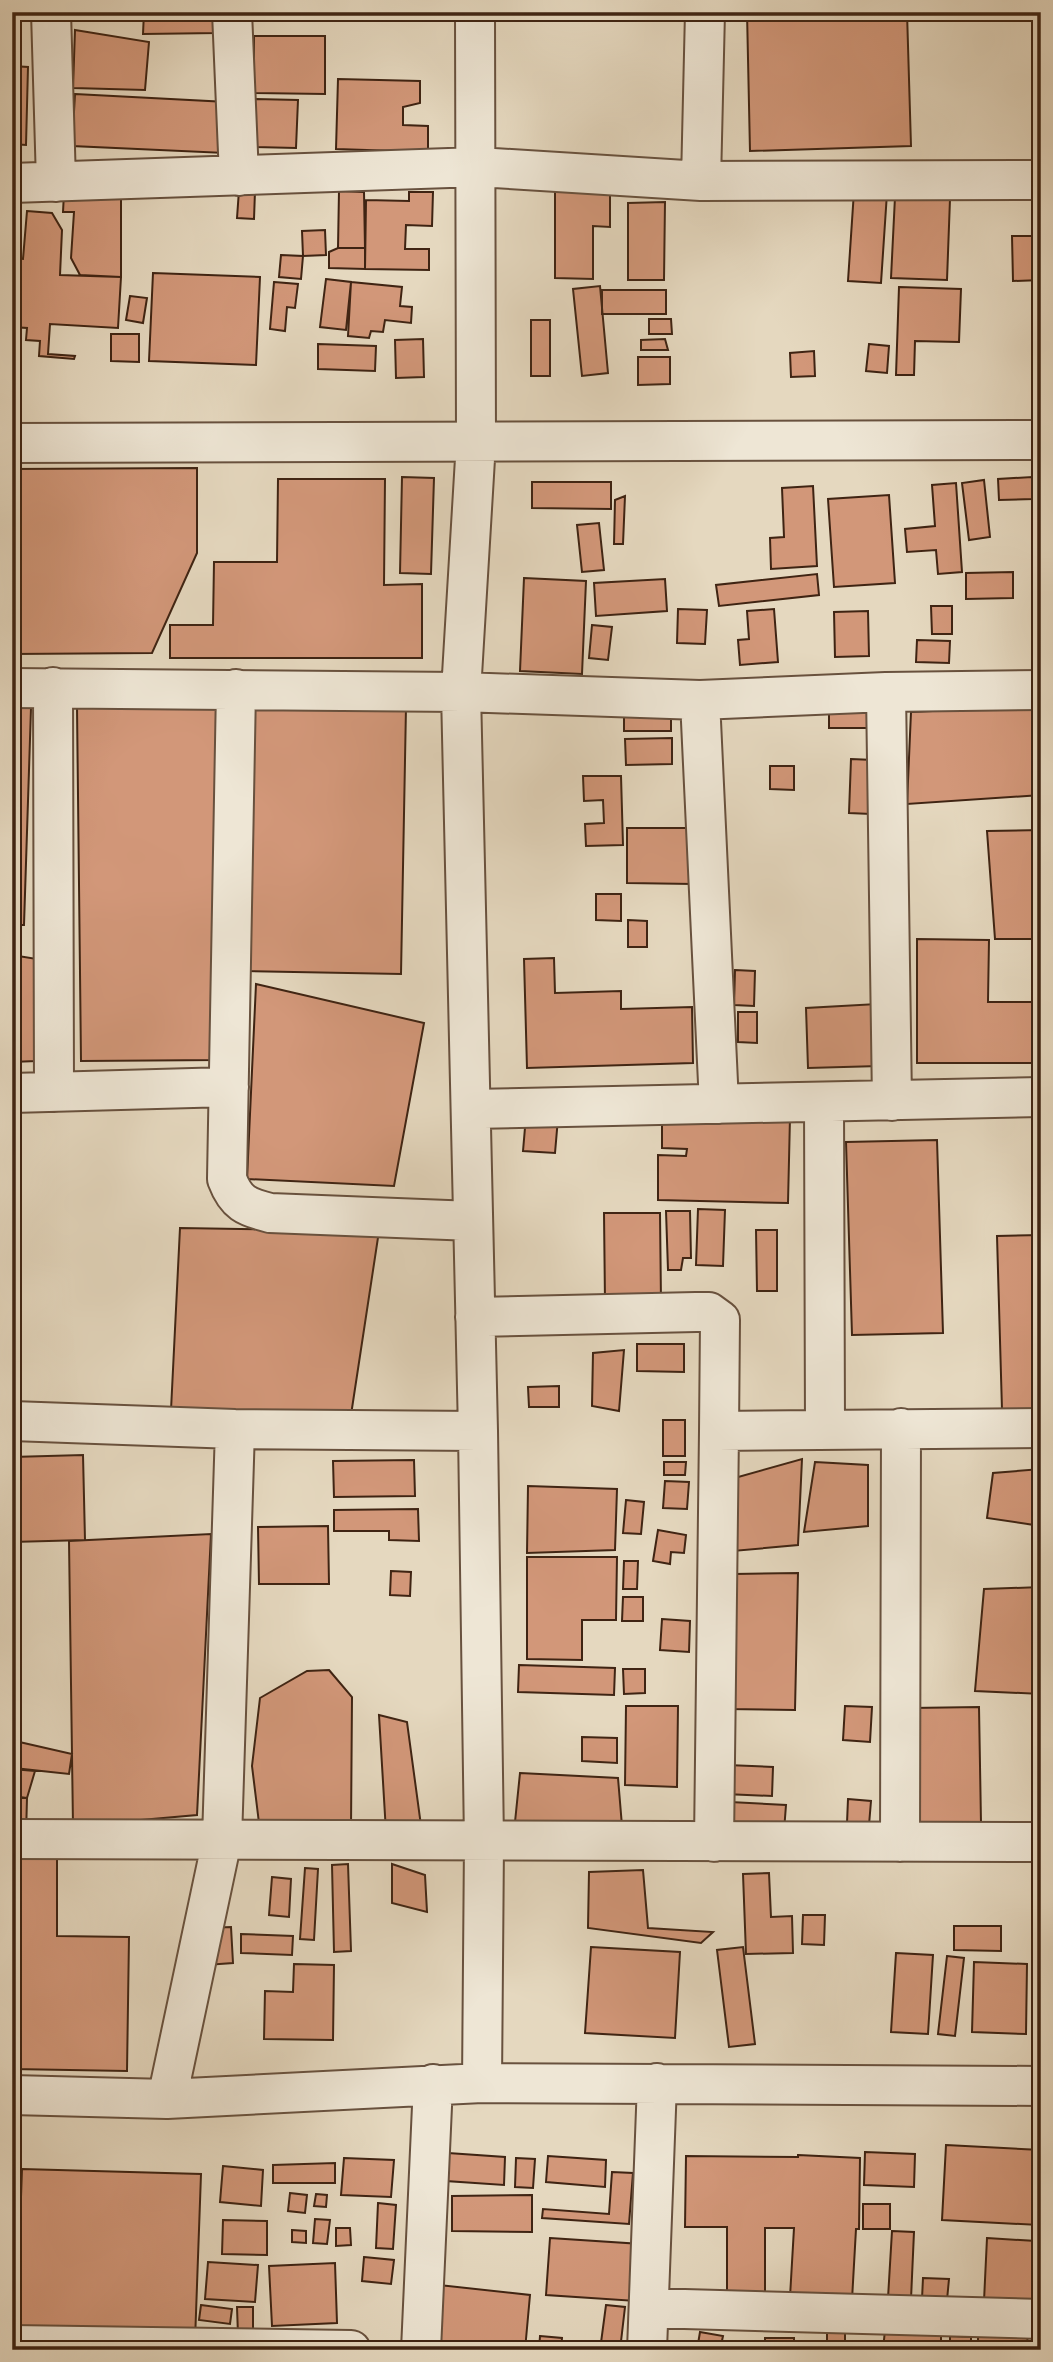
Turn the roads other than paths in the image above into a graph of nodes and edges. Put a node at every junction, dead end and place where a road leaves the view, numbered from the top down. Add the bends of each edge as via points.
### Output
1 (51, 12) edge
2 (232, 12) edge
3 (475, 12) edge
4 (705, 12) edge
5 (478, 167) junction
6 (239, 176) junction
7 (1041, 180) edge
8 (701, 181) junction
9 (12, 183) edge
10 (56, 183) junction
11 (1041, 440) edge
12 (476, 442) junction
13 (12, 443) edge
14 (53, 687) junction
15 (12, 688) edge
16 (236, 690) junction
17 (1041, 691) edge
18 (461, 692) junction
19 (886, 692) junction
20 (700, 700) junction
21 (229, 1087) junction
22 (54, 1092) junction
23 (12, 1093) edge
24 (1041, 1097) edge
25 (892, 1101) junction
26 (824, 1102) junction
27 (719, 1104) junction
28 (471, 1109) junction
29 (473, 1221) junction
30 (475, 1317) junction
31 (12, 1421) edge
32 (901, 1428) junction
33 (1041, 1428) edge
34 (235, 1429) junction
35 (825, 1429) junction
36 (478, 1431) junction
37 (719, 1431) junction
38 (12, 1839) edge
39 (222, 1840) junction
40 (484, 1842) junction
41 (714, 1842) junction
42 (900, 1842) junction
43 (1041, 1842) edge
44 (482, 2083) junction
45 (657, 2083) junction
46 (433, 2084) junction
47 (1041, 2087) edge
48 (12, 2095) edge
49 (167, 2099) junction
50 (649, 2308) junction
51 (1041, 2319) edge
52 (12, 2345) edge
53 (351, 2350) edge
54 (421, 2350) edge
55 (647, 2350) edge

1 - 10 street
2 - 6 street
3 - 5 street
4 - 8 street
5 - 6 street
5 - 8 street
5 - 12 street
6 - 10 street
7 - 8 street
9 - 10 street
11 - 12 street
12 - 13 street
12 - 18 street
14 - 15 street
14 - 16 street
14 - 22 street
16 - 18 street
16 - 21 street
17 - 19 street
18 - 20 street
18 - 28 street
19 - 20 street
19 - 25 street
20 - 27 street
21 - 22 street
21 - 29 street via 228,1179 244,1207 270,1213
22 - 23 street
24 - 25 street
25 - 26 street
26 - 27 street
26 - 35 street
27 - 28 street
28 - 29 street
29 - 30 street
30 - 36 street
30 - 37 street via 714,1314 720,1320
31 - 34 street
32 - 33 street
32 - 35 street
32 - 42 street
34 - 36 street
34 - 39 street
35 - 37 street
36 - 40 street
37 - 41 street
38 - 39 street
39 - 40 street
39 - 49 street
40 - 41 street
40 - 44 street
41 - 42 street
42 - 43 street
44 - 45 street
44 - 46 street
45 - 47 street
45 - 50 street
46 - 49 street
46 - 54 street
48 - 49 street
50 - 51 street
50 - 55 street
52 - 53 street

